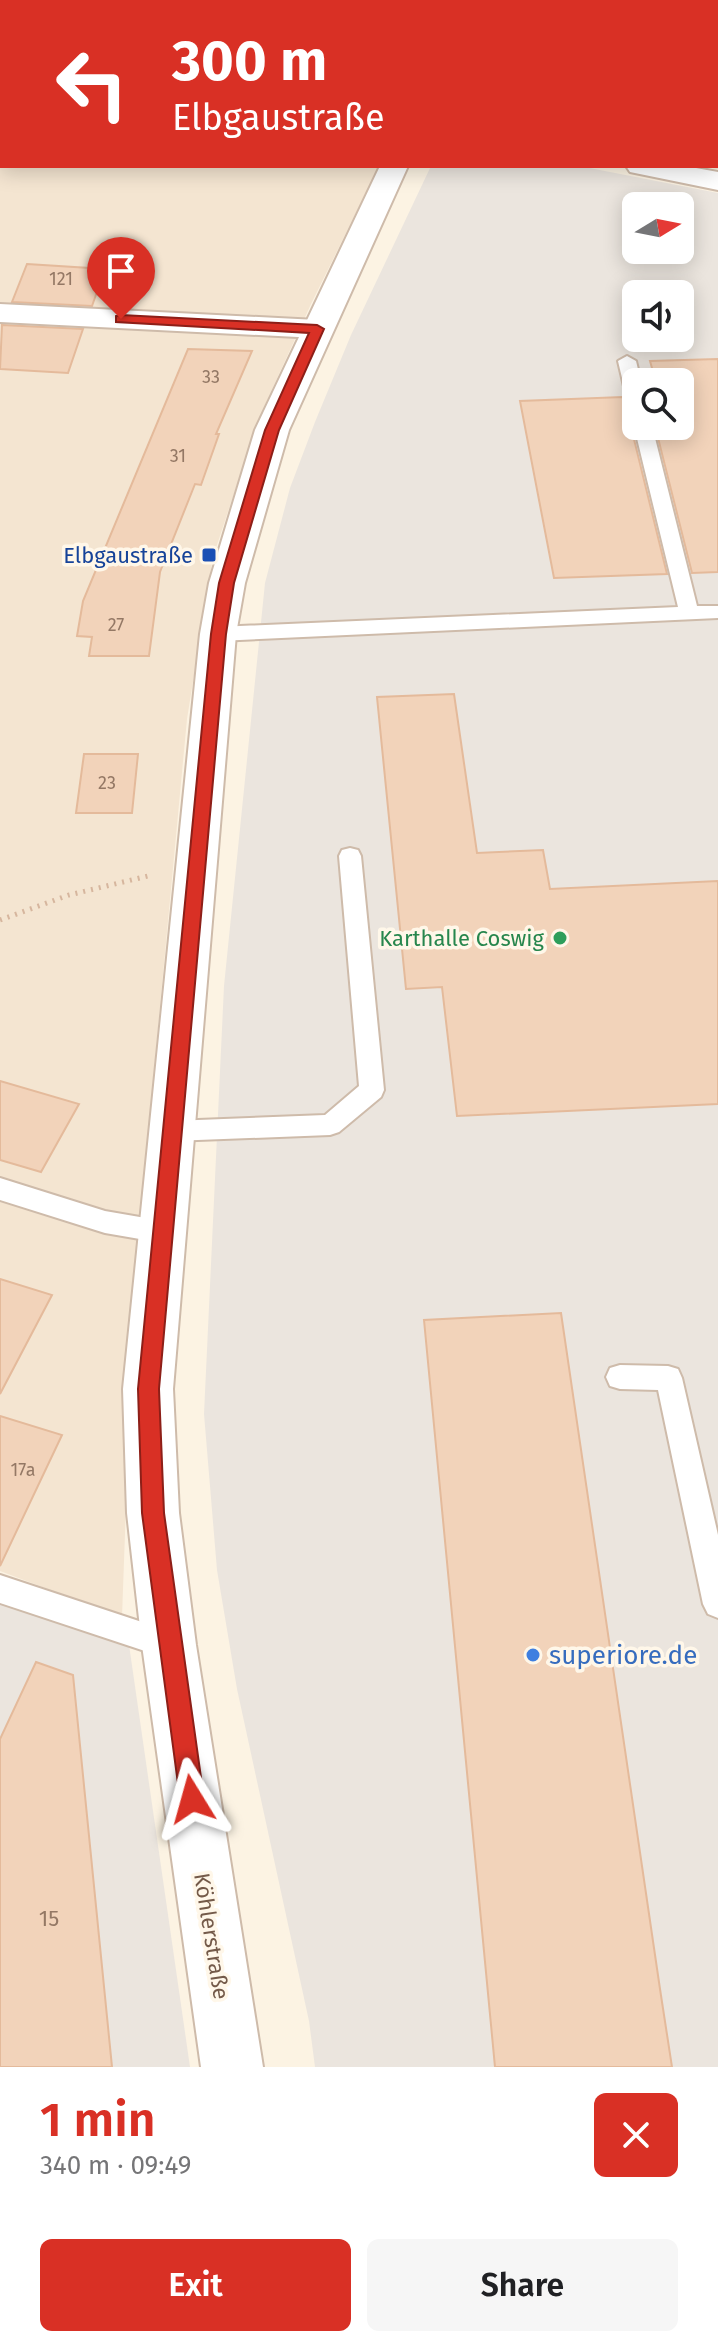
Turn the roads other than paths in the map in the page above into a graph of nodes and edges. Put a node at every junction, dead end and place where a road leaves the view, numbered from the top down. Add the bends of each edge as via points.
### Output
1 (393, 168) edge
2 (650, 168) edge
3 (718, 181) edge
4 (0, 313) edge
5 (317, 329) junction
6 (627, 361) dead end
7 (629, 368) edge
8 (646, 440) edge
9 (718, 612) edge
10 (689, 613) junction
11 (218, 634) junction
12 (350, 856) dead end
13 (172, 1131) junction
14 (0, 1189) edge
15 (163, 1232) junction
16 (620, 1377) dead end
17 (0, 1589) edge
18 (718, 1604) edge
19 (169, 1645) junction
20 (232, 2067) edge

1 - 5 street, Köhlerstraße
2 - 3 street
4 - 5 street
5 - 11 street, Köhlerstraße via 272,430 227,583
6 - 7 lane
8 - 10 lane
9 - 10 lane
10 - 11 lane
11 - 13 street, Köhlerstraße
12 - 13 lane via 372,1090 330,1125
13 - 15 street, Köhlerstraße
14 - 15 lane via 105,1222
15 - 19 street, Köhlerstraße via 148,1389 153,1513
16 - 18 lane via 668,1378
17 - 19 lane
19 - 20 street, Köhlerstraße

